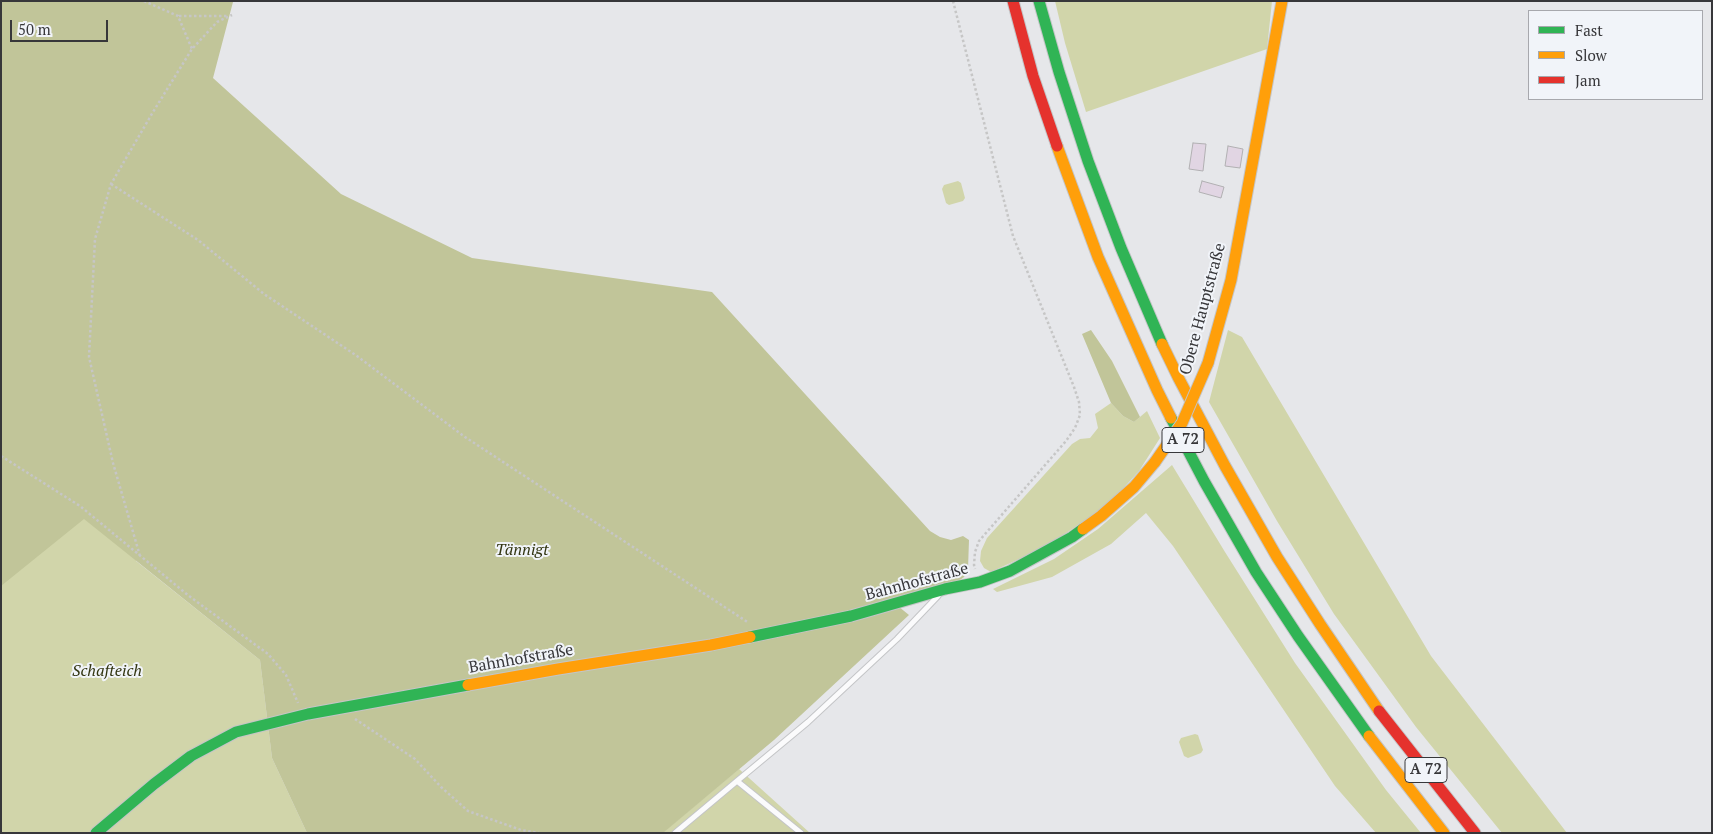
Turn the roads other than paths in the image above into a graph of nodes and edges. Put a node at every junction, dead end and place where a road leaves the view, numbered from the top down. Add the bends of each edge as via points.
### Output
1 (1013, 1) edge
2 (1039, 1) edge
3 (1282, 1) edge
4 (980, 582) joint
5 (945, 589) junction
6 (737, 781) junction
7 (96, 833) edge
8 (675, 833) edge
9 (801, 833) edge
10 (1444, 833) edge
11 (1475, 833) edge

1 - 10 main road, A 72 via 1033,76 1098,257 1158,390 1204,481 1256,572 1298,636 1356,719
2 - 11 main road, A 72 via 1088,161 1121,248 1175,370 1220,457 1277,557 1361,685
3 - 4 main road, Obere Hauptstraße, bridge via 1231,280 1202,382 1182,423 1134,487 1101,516 1072,537 1010,571
4 - 5 main road, Bahnhofstraße
5 - 6 lane via 808,722
5 - 7 main road, Bahnhofstraße via 851,616 766,634 340,708 236,732 191,756
6 - 8 lane
6 - 9 lane

